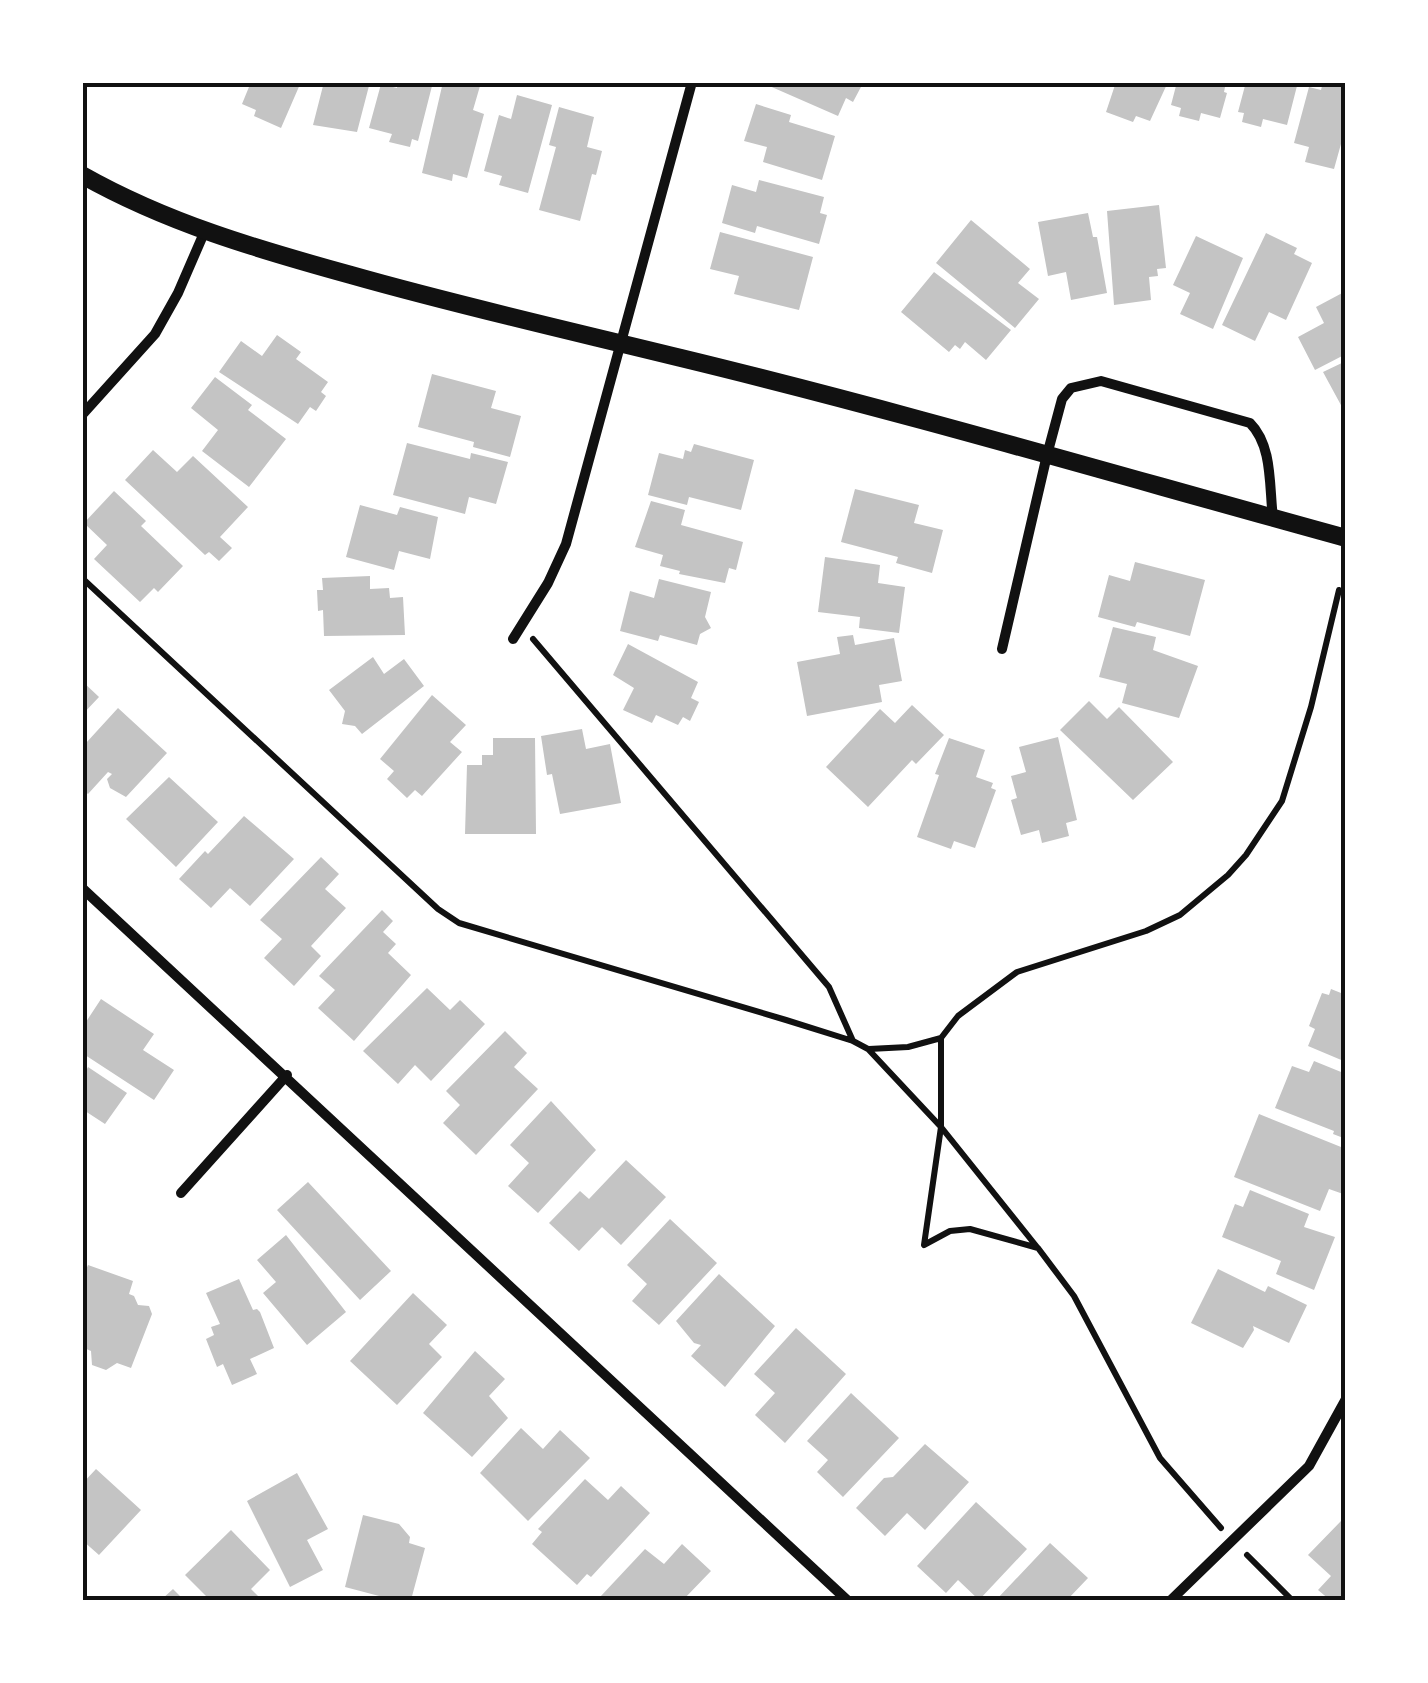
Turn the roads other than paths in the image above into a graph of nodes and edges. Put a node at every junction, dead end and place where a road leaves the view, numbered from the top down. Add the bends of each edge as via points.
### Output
1 (692, 82) edge
2 (82, 174) edge
3 (204, 233) junction
4 (623, 344) junction
5 (82, 415) edge
6 (1047, 455) junction
7 (1272, 518) junction
8 (1346, 538) edge
9 (513, 638) dead end
10 (1002, 649) dead end
11 (82, 888) edge
12 (287, 1075) junction
13 (181, 1193) dead end
14 (1346, 1399) edge
15 (847, 1600) edge
16 (1171, 1600) edge

1 - 4 street
2 - 3 street
3 - 4 street
3 - 5 street via 155,334
4 - 6 street
4 - 9 street via 566,544
6 - 7 street
6 - 7 street via 1062,399 1084,382 1102,381 1240,418 1260,433 1266,451
6 - 10 street
7 - 8 street
11 - 12 street
12 - 13 street
12 - 15 street
14 - 16 street via 1309,1466

